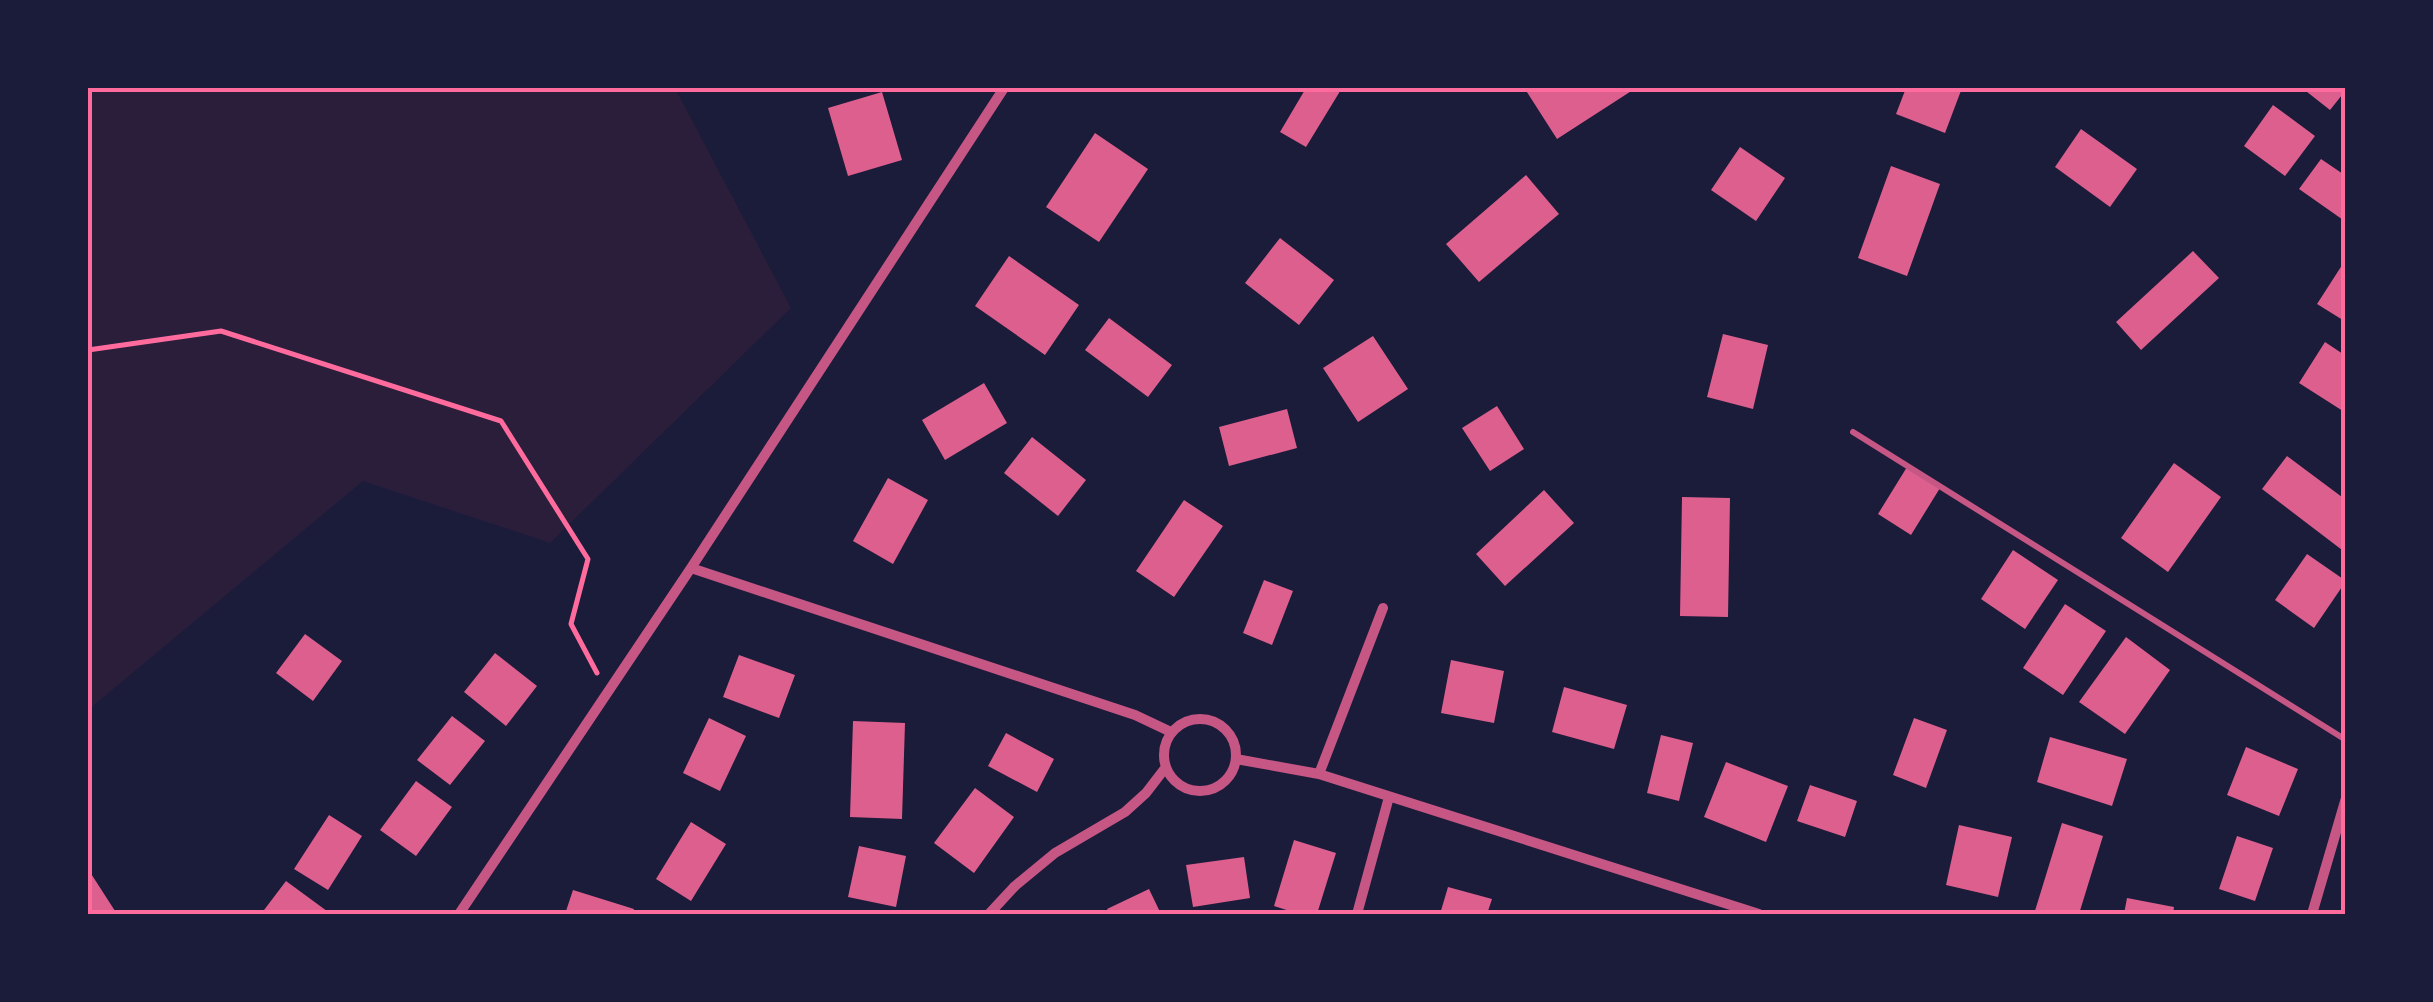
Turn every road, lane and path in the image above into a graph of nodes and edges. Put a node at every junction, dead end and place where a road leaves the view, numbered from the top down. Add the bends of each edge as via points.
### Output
1 (1004, 88) edge
2 (88, 350) edge
3 (1853, 432) dead end
4 (691, 568) junction
5 (1383, 608) dead end
6 (607, 693) junction
7 (1172, 732) junction
8 (2346, 740) edge
9 (1236, 759) junction
10 (1166, 767) junction
11 (1319, 774) junction
12 (1390, 796) junction
13 (2346, 798) edge
14 (459, 914) edge
15 (989, 914) edge
16 (1357, 914) edge
17 (1760, 914) edge
18 (2312, 914) edge

1 - 4 street
2 - 6 path via 221,331 502,422 588,558 571,624
3 - 8 lane
4 - 6 street
4 - 7 street
5 - 11 street
6 - 14 street
7 - 9 street via 1191,719 1214,721 1231,736
7 - 10 street via 1163,754
9 - 10 street via 1225,781 1204,791 1180,786
9 - 11 street
10 - 15 street via 1126,812 1055,852
11 - 12 street
12 - 16 street
12 - 17 street
13 - 18 street

